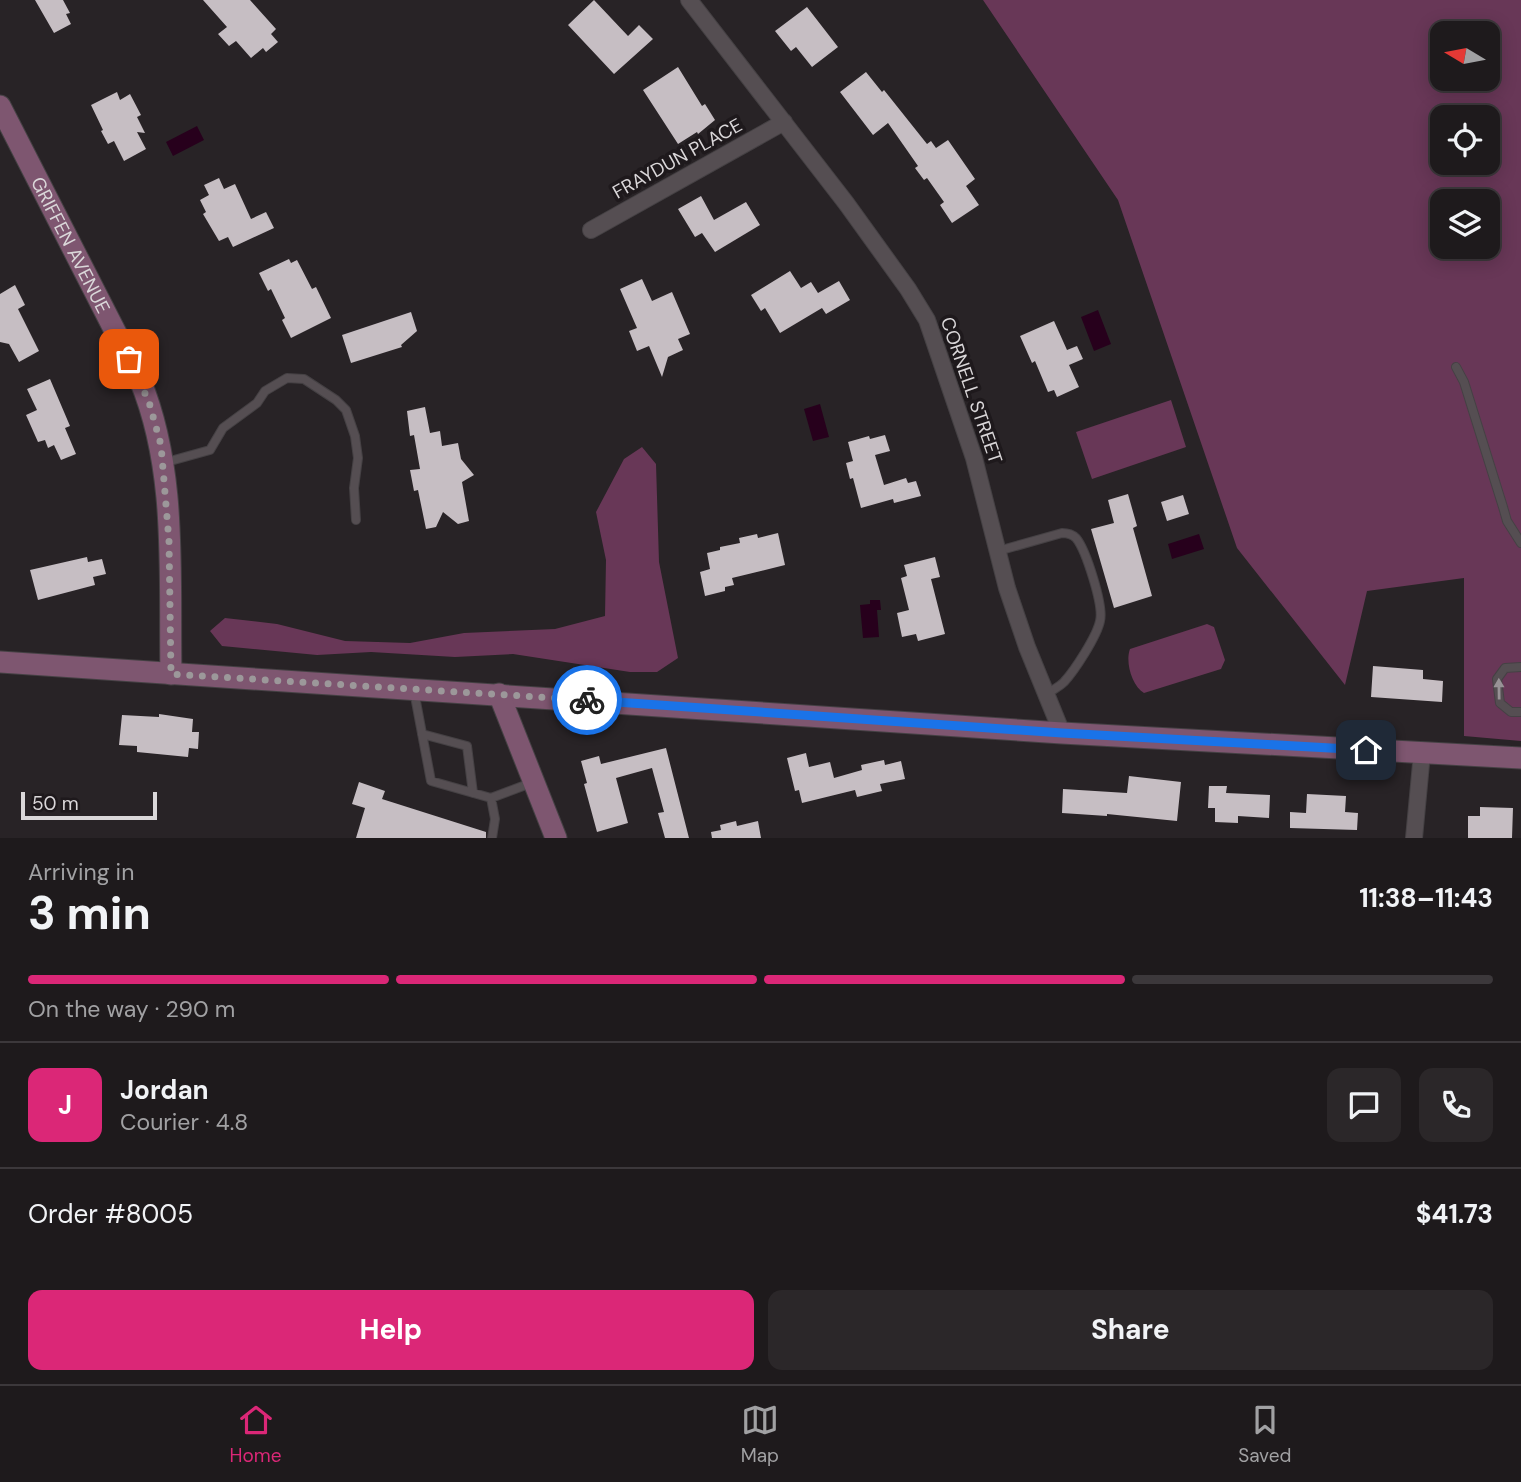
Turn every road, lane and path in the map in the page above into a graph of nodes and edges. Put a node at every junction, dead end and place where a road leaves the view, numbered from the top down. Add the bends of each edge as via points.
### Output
1 (689, 0) edge
2 (0, 106) edge
3 (784, 122) junction
4 (591, 230) dead end
5 (1456, 367) dead end
6 (163, 463) junction
7 (356, 520) dead end
8 (1521, 543) edge
9 (998, 551) junction
10 (0, 662) edge
11 (1521, 667) edge
12 (171, 674) junction
13 (413, 688) junction
14 (499, 694) junction
15 (1047, 694) junction
16 (1521, 712) edge
17 (1062, 733) junction
18 (422, 734) junction
19 (1422, 753) junction
20 (1521, 758) edge
21 (534, 782) junction
22 (473, 793) junction
23 (491, 798) junction
24 (492, 838) edge
25 (556, 838) edge
26 (1414, 838) edge

1 - 3 street, CORNELL STREET
2 - 6 main road, GRIFFEN AVENUE via 140,380 157,425
3 - 4 street, FRAYDUN PLACE
3 - 9 street, CORNELL STREET via 926,320 974,458
5 - 8 lane via 1507,521
6 - 7 lane via 210,450 223,428 257,403 265,391 287,378 303,379 346,410 358,458
6 - 12 main road, GRIFFEN AVENUE
9 - 15 street, CORNELL STREET
9 - 15 lane via 1069,533 1080,545 1094,582 1101,610 1098,627 1069,676
10 - 12 main road
16 -> 11 lane via 1511,712 1500,703 1497,679 1505,668
12 - 13 main road
13 - 14 main road
13 - 18 lane
14 - 17 main road
14 - 21 main road
15 - 17 street, CORNELL STREET
17 - 19 main road
18 - 22 lane via 431,781
18 - 22 lane via 467,746
19 - 20 main road
19 - 26 street
21 - 23 lane
21 - 25 main road
22 - 23 lane
23 - 24 lane

